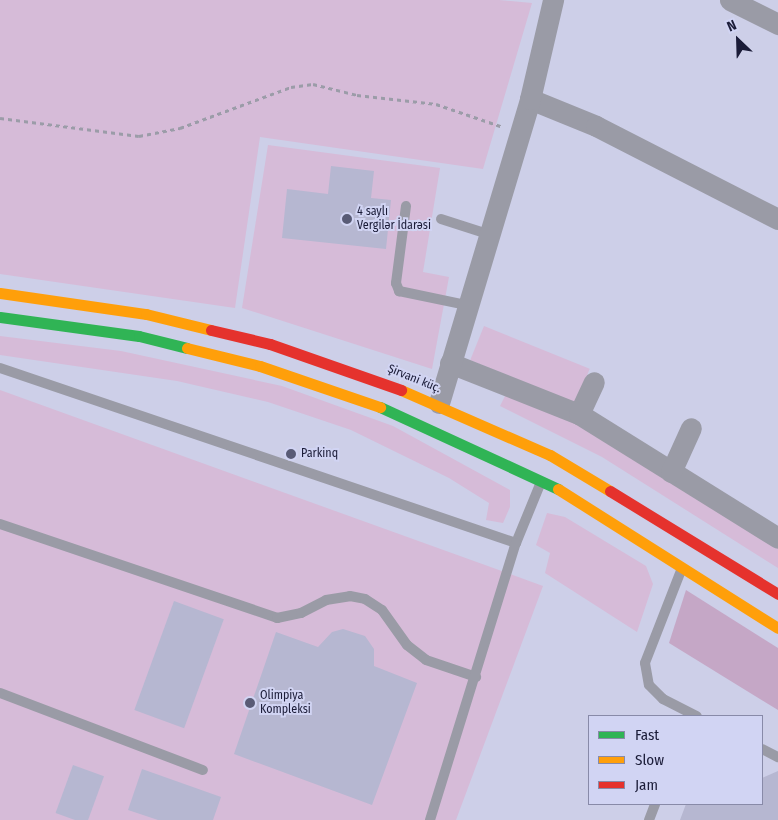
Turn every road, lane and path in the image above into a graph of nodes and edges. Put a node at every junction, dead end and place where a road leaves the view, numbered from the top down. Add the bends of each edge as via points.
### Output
1 (553, 0) edge
2 (730, 0) edge
3 (778, 24) edge
4 (530, 99) junction
5 (0, 118) edge
6 (518, 132) junction
7 (406, 206) dead end
8 (778, 218) edge
9 (441, 219) dead end
10 (488, 234) junction
11 (0, 294) edge
12 (466, 305) junction
13 (0, 317) edge
14 (450, 363) junction
15 (0, 368) edge
16 (594, 382) dead end
17 (439, 403) junction
18 (579, 414) junction
19 (691, 428) dead end
20 (671, 472) junction
21 (542, 480) junction
22 (0, 524) edge
23 (778, 538) edge
24 (516, 543) junction
25 (684, 564) junction
26 (778, 594) edge
27 (778, 628) edge
28 (476, 676) junction
29 (0, 693) edge
30 (691, 715) edge
31 (763, 750) edge
32 (778, 757) edge
33 (203, 770) dead end
34 (655, 805) edge
35 (430, 820) edge
36 (649, 820) edge

1 - 4 street
2 - 3 street
4 - 6 street
4 - 8 street via 596,126
5 - 6 path via 138,136 180,128 291,87 313,84 358,96 436,104
6 - 10 street
7 - 12 lane via 396,283 399,291
9 - 10 lane
10 - 12 street
11 - 17 highway, Şirvani küç. via 146,314 213,329 313,357
12 - 14 street
13 - 21 highway via 139,336 306,379 427,426
14 - 17 street
14 - 18 street
15 - 24 lane
16 - 18 street
17 - 26 highway, Şirvani küç. via 550,455
18 - 20 street
19 - 20 street
20 - 23 street
21 - 24 lane
21 - 25 highway
22 - 28 lane via 277,618 301,613 326,600 350,596 364,600 382,610 407,645 426,660
24 - 28 lane
25 - 27 highway
25 - 30 lane via 645,663 650,685 663,699
28 - 35 lane
29 - 33 lane
31 - 32 lane
34 - 36 lane

